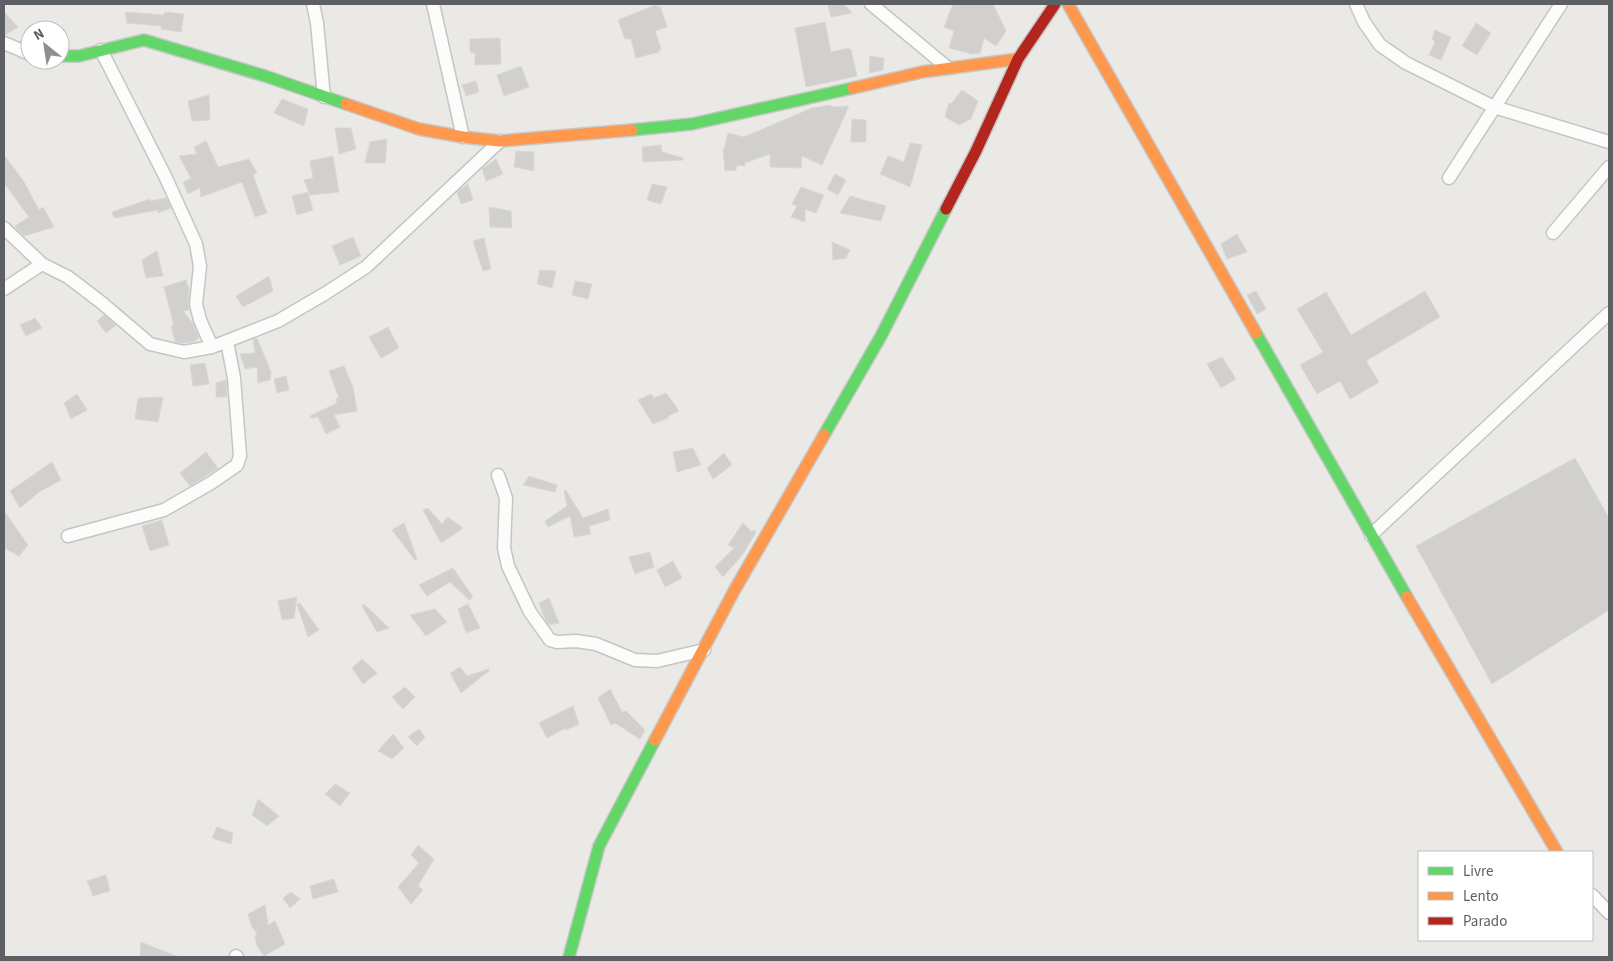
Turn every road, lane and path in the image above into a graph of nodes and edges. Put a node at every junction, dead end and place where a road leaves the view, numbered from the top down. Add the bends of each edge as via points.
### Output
1 (313, 4) edge
2 (433, 4) edge
3 (871, 4) edge
4 (1055, 4) edge
5 (1068, 4) edge
6 (1356, 4) edge
7 (1561, 4) edge
8 (4, 43) edge
9 (20, 50) edge
10 (102, 50) junction
11 (70, 56) edge
12 (1018, 59) junction
13 (948, 68) junction
14 (324, 97) junction
15 (1494, 106) junction
16 (463, 137) junction
17 (500, 141) junction
18 (1609, 142) edge
19 (1609, 166) edge
20 (1449, 178) dead end
21 (4, 228) edge
22 (1553, 233) dead end
23 (42, 264) junction
24 (4, 289) edge
25 (1609, 313) edge
26 (227, 341) junction
27 (212, 347) junction
28 (498, 475) dead end
29 (1371, 535) junction
30 (68, 536) dead end
31 (704, 650) junction
32 (1556, 851) edge
33 (1593, 896) edge
34 (1609, 913) edge
35 (569, 957) edge

1 - 14 street
2 - 16 street
3 - 13 street
4 - 12 street
5 - 29 street
6 - 15 street via 1380,45 1406,63
7 - 15 street
8 - 9 street
10 - 11 street
10 - 14 street via 144,40 154,42
10 - 27 street via 196,244 200,266 196,304
12 - 13 street
12 - 31 street via 976,151 881,336 734,591
13 - 17 street via 692,124
14 - 16 street via 419,129
15 - 18 street
15 - 20 street
16 - 17 street
17 - 26 street via 366,267 278,320
19 - 22 street
21 - 23 street
23 - 24 street
23 - 27 street via 102,303 150,344 184,352
25 - 29 street
26 - 27 street
26 - 30 street via 234,378 238,466 164,510
28 - 31 street via 506,498 504,548 508,566 530,612 550,640 596,644 636,660 657,660
29 - 32 street
31 - 35 street via 599,846
33 - 34 street

